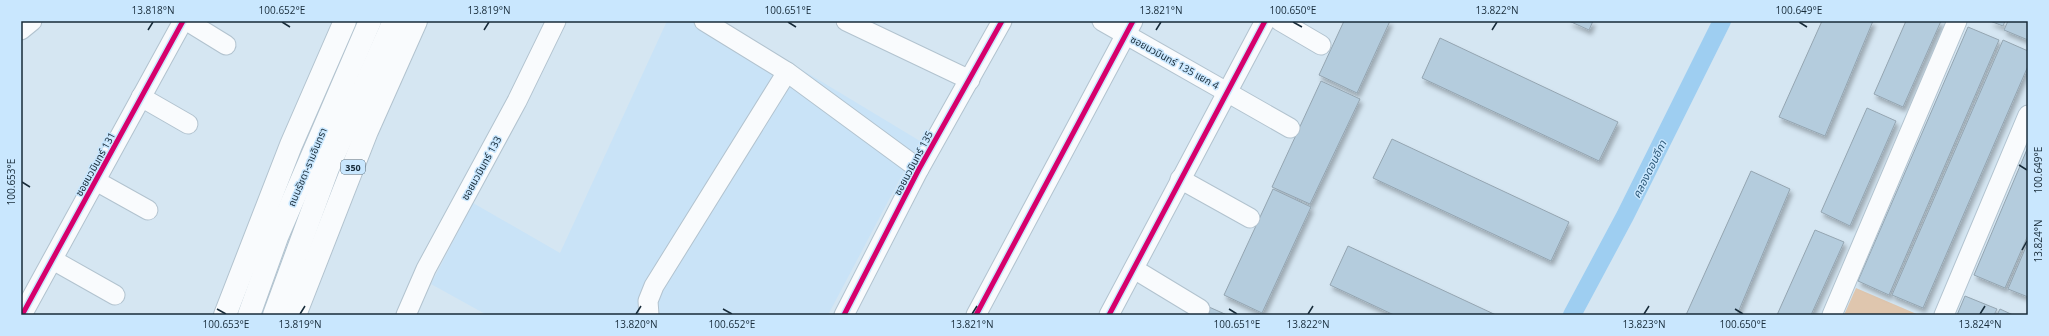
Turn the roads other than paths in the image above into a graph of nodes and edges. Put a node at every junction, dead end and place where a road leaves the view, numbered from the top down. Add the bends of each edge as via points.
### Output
1 (32, 21) edge
2 (183, 21) edge
3 (187, 21) edge
4 (345, 21) edge
5 (370, 21) edge
6 (394, 21) edge
7 (416, 21) edge
8 (556, 21) edge
9 (704, 21) edge
10 (846, 21) edge
11 (1002, 21) edge
12 (1102, 21) edge
13 (1264, 21) edge
14 (1280, 21) edge
15 (1957, 21) edge
16 (870, 27) edge
17 (1129, 28) edge
18 (21, 30) edge
19 (226, 45) dead end
20 (1320, 45) dead end
21 (787, 72) junction
22 (970, 80) junction
23 (1226, 91) junction
24 (141, 97) junction
25 (2028, 114) edge
26 (188, 124) dead end
27 (1290, 128) dead end
28 (319, 163) junction
29 (919, 169) junction
30 (1180, 179) junction
31 (96, 181) junction
32 (148, 210) dead end
33 (1250, 218) dead end
34 (53, 260) junction
35 (1134, 268) junction
36 (115, 295) dead end
37 (1200, 309) dead end
38 (22, 315) edge
39 (225, 315) edge
40 (249, 315) edge
41 (274, 315) edge
42 (295, 315) edge
43 (406, 315) edge
44 (649, 315) edge
45 (844, 315) edge
46 (976, 315) edge
47 (1109, 315) edge
48 (1832, 315) edge
49 (1944, 315) edge

1 - 18 street
2 - 24 street, ซอยนวมินทร์ 131
3 - 19 street
4 - 39 main road via 291,145
5 - 28 main road, ถนนรัชดา-รามอินทรา / 350
6 - 28 main road, ถนนรัชดา-รามอินทรา / 350
7 - 42 main road, 350 via 367,131
8 - 43 street, ซอยนวมินทร์ 133 via 517,101 426,269
9 - 21 street
10 - 16 street
11 - 22 street, ซอยนวมินทร์ 135
12 - 17 street, ซอยนวมินทร์ 135 แยก 4
13 - 23 street
14 - 20 street
15 - 48 street
16 - 22 street
17 - 23 street, ซอยนวมินทร์ 135 แยก 4
17 - 46 street
21 - 29 street
21 - 44 street via 654,286 648,301
22 - 29 street, ซอยนวมินทร์ 135
23 - 27 street, ซอยนวมินทร์ 135 แยก 4
23 - 30 street
24 - 26 street
24 - 31 street, ซอยนวมินทร์ 131
25 - 49 street
28 - 40 main road, ถนนรัชดา-รามอินทรา / 350 via 277,237
28 - 41 main road, ถนนรัชดา-รามอินทรา / 350
29 - 45 street, ซอยนวมินทร์ 135
30 - 33 street
30 - 35 street
31 - 32 street
31 - 34 street, ซอยนวมินทร์ 131
34 - 36 street
34 - 38 street, ซอยนวมินทร์ 131
35 - 37 street
35 - 47 street

